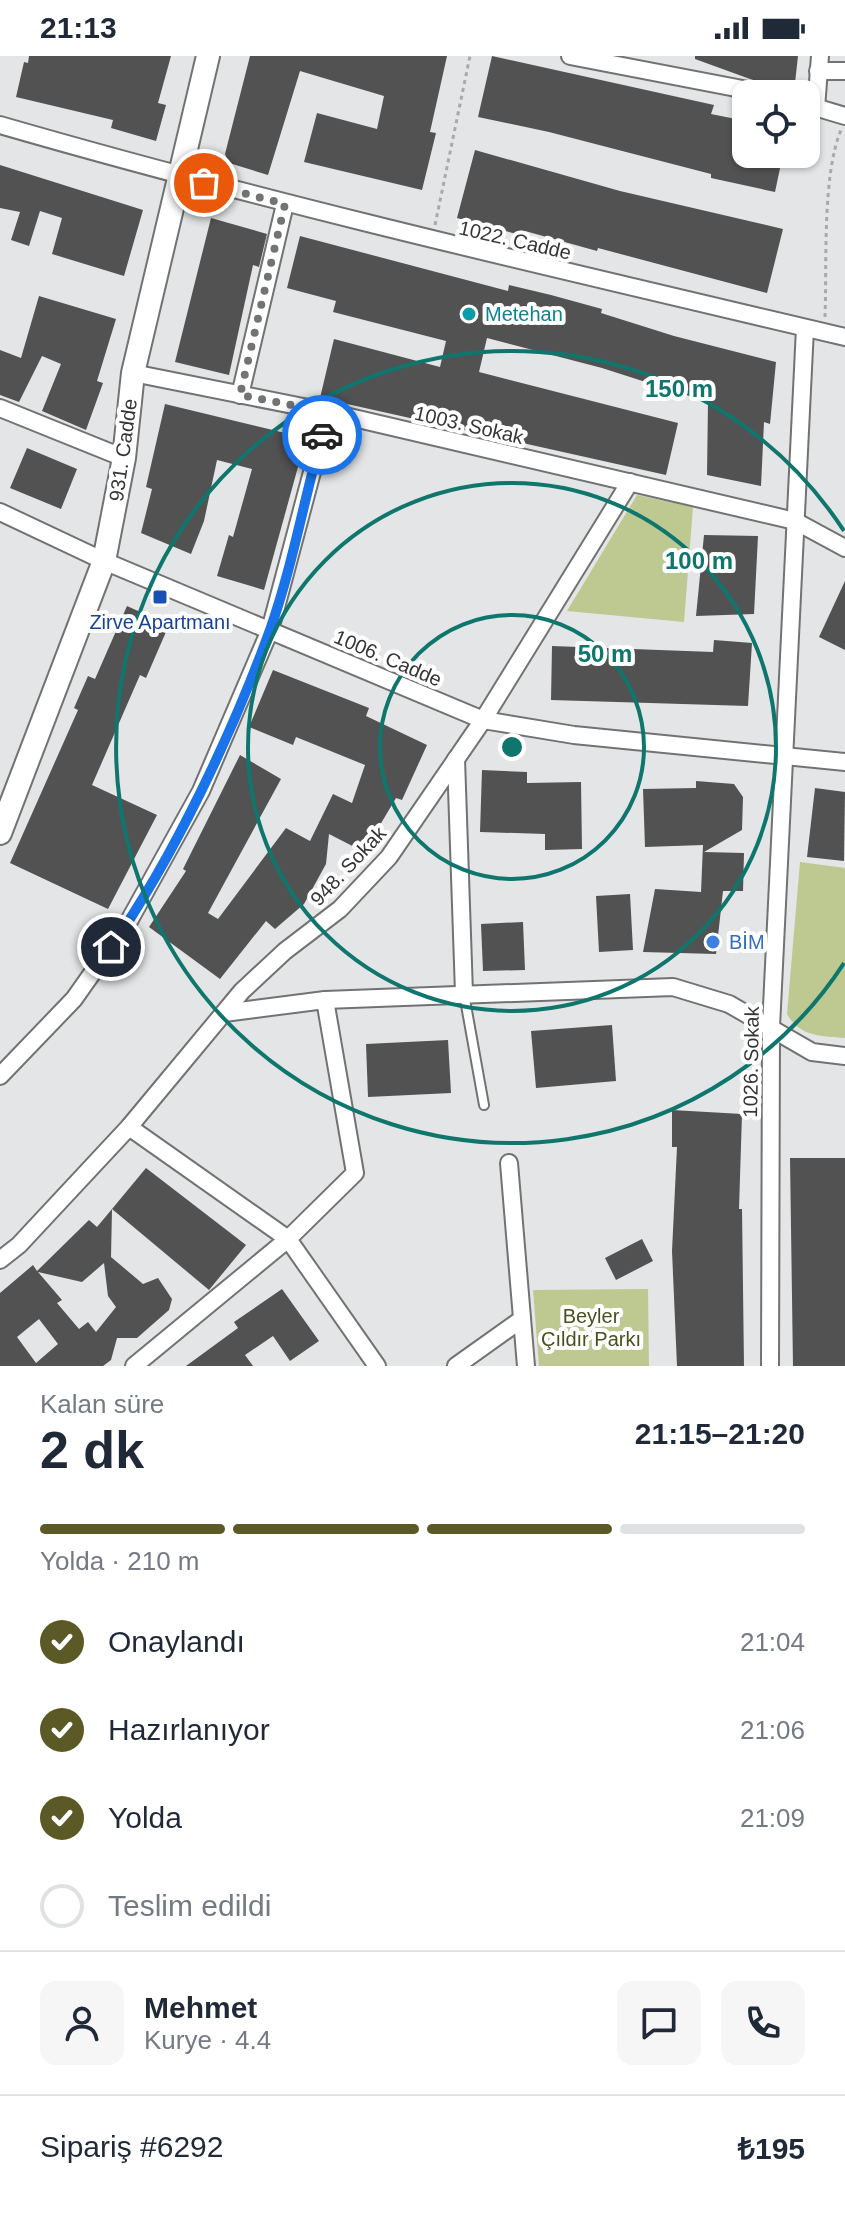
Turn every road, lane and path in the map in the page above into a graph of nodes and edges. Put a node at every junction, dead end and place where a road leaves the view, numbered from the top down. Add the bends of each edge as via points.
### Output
1 (208, 56) edge
2 (470, 56) edge
3 (570, 56) edge
4 (590, 58) edge
5 (819, 63) edge
6 (845, 71) edge
7 (732, 87) edge
8 (820, 109) edge
9 (845, 117) edge
10 (0, 125) edge
11 (178, 176) junction
12 (285, 204) junction
13 (431, 242) junction
14 (805, 328) junction
15 (825, 332) junction
16 (845, 337) edge
17 (133, 373) junction
18 (240, 395) junction
19 (0, 408) edge
20 (328, 412) junction
21 (124, 458) junction
22 (630, 482) junction
23 (0, 512) edge
24 (795, 521) junction
25 (845, 548) edge
26 (104, 561) junction
27 (270, 630) junction
28 (483, 720) junction
29 (784, 758) junction
30 (456, 759) junction
31 (845, 762) edge
32 (0, 833) edge
33 (464, 993) junction
34 (325, 1000) junction
35 (224, 1013) junction
36 (771, 1027) junction
37 (845, 1056) edge
38 (0, 1076) edge
39 (484, 1105) dead end
40 (129, 1127) junction
41 (509, 1163) dead end
42 (288, 1239) junction
43 (0, 1260) edge
44 (522, 1319) junction
45 (134, 1366) edge
46 (377, 1366) edge
47 (456, 1366) edge
48 (526, 1366) edge
49 (770, 1366) edge

1 - 11 main road, 931. Cadde
2 - 13 path
3 - 4 street
4 - 7 street
5 - 6 street
8 - 9 street
9 - 15 path via 834,144
10 - 11 street, 1022. Cadde
11 - 12 street, 1022. Cadde
11 - 17 main road, 931. Cadde
12 - 13 street, 1022. Cadde
12 - 18 street
13 - 14 street, 1022. Cadde
14 - 15 street, 1022. Cadde
14 - 24 street, 1026. Sokak
15 - 16 street, 1022. Cadde
17 - 18 street, 1003. Sokak
17 - 21 main road, 931. Cadde
18 - 20 street, 1003. Sokak
19 - 21 street
20 - 22 street, 1003. Sokak
20 - 27 street
21 - 26 main road, 931. Cadde
22 - 24 street, 1003. Sokak
22 - 28 street, 948. Sokak
23 - 26 street, 1006. Cadde
24 - 25 street, 1003. Sokak
24 - 29 street, 1026. Sokak
26 - 27 street, 1006. Cadde
26 - 32 main road, 931. Cadde
27 - 28 street, 1006. Cadde
27 - 38 street via 201,791 129,921 74,999
28 - 29 street, 1006. Cadde
28 - 30 street, 948. Sokak
29 - 31 street, 1006. Cadde
29 - 36 street, 1026. Sokak
30 - 33 street
30 - 35 street, 948. Sokak via 389,857 340,909 285,951
33 - 34 street
33 - 36 street via 673,987 729,1004
33 - 39 lane
34 - 35 street
34 - 42 street via 355,1173
35 - 40 street, 948. Sokak
36 - 37 street via 812,1052
36 - 49 street, 1026. Sokak
40 - 42 street
40 - 43 street, 948. Sokak
41 - 44 street
42 - 45 street
42 - 46 street
44 - 47 street
44 - 48 street

